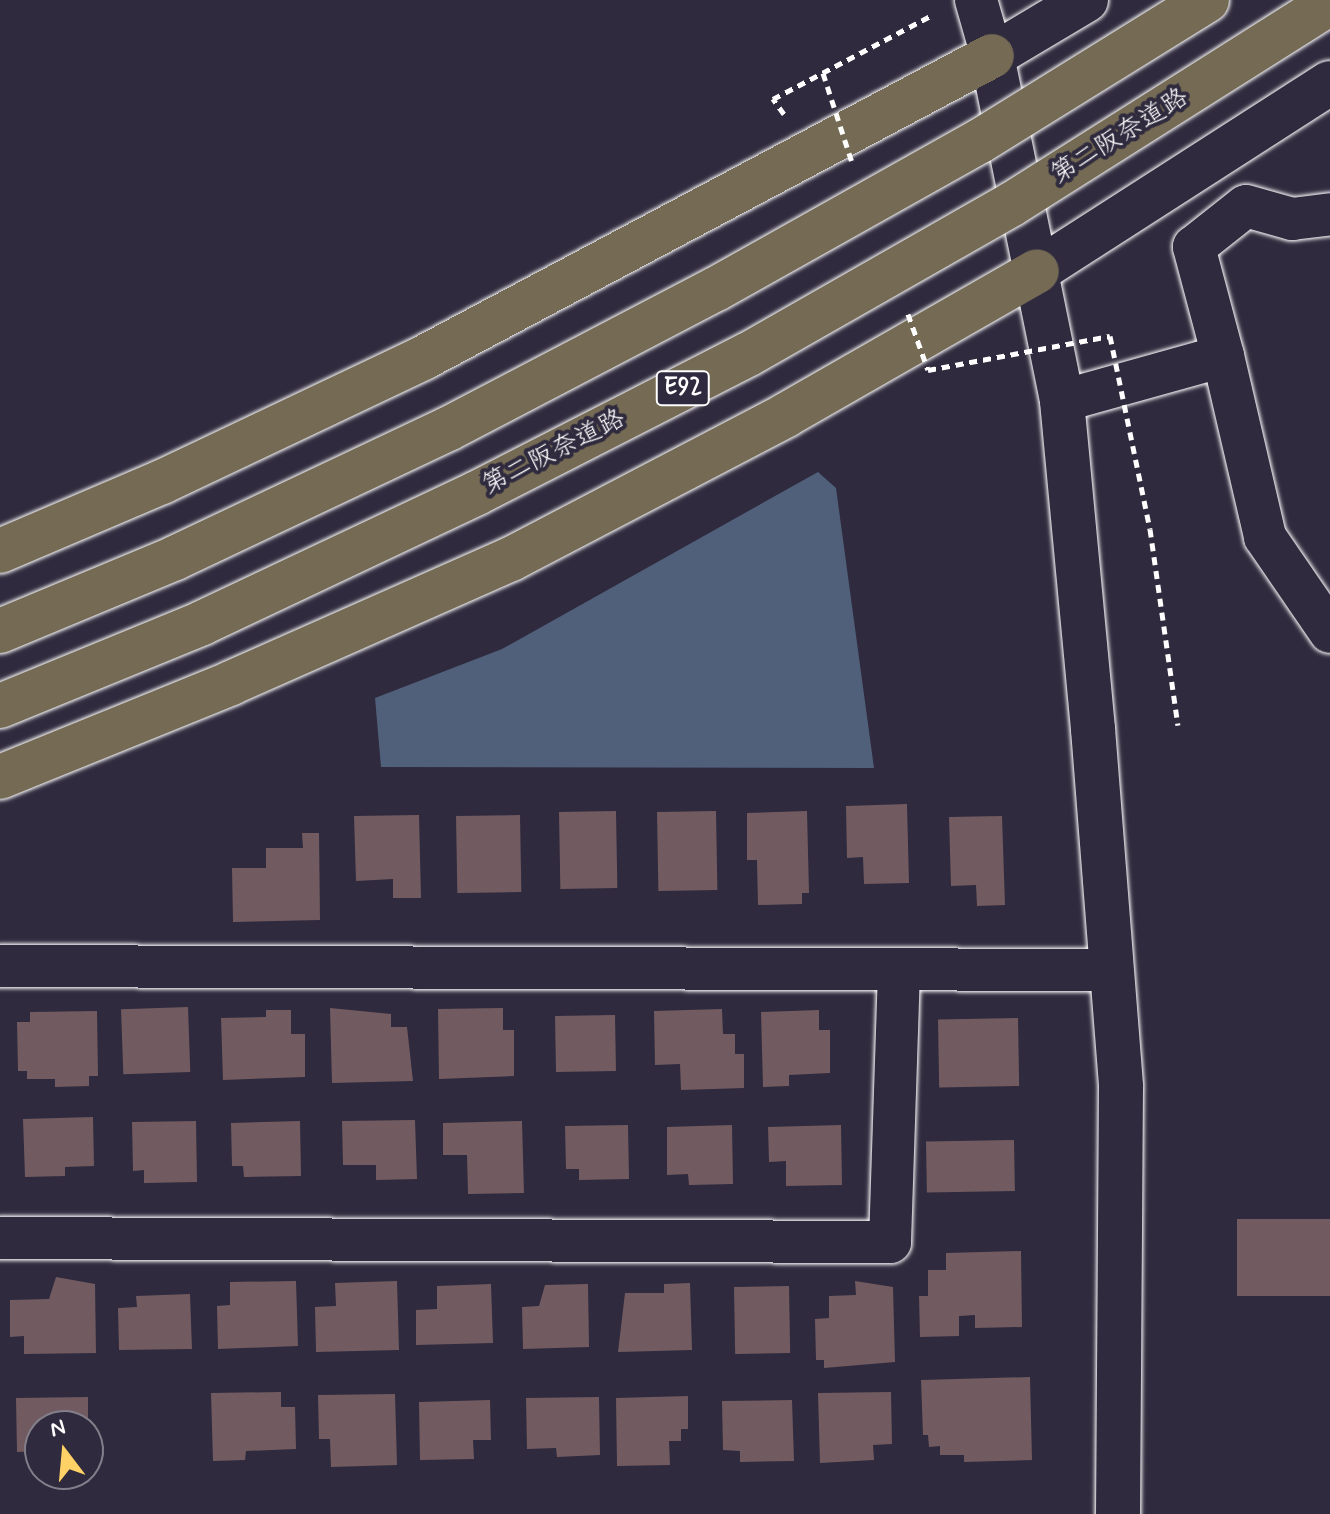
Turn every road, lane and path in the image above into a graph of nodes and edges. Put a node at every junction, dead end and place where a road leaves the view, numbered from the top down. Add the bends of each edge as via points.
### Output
1 (1086, 0) edge
2 (1207, 0) edge
3 (1330, 3) edge
4 (962, 4) edge
5 (992, 56) junction
6 (823, 73) junction
7 (1330, 83) edge
8 (799, 109) dead end
9 (854, 168) dead end
10 (1330, 214) edge
11 (1037, 271) junction
12 (902, 298) dead end
13 (1223, 356) junction
14 (1062, 401) junction
15 (0, 551) edge
16 (0, 631) edge
17 (1330, 632) edge
18 (0, 706) edge
19 (1178, 725) dead end
20 (0, 777) edge
21 (0, 966) edge
22 (899, 969) junction
23 (1112, 970) junction
24 (0, 1238) edge
25 (1118, 1514) edge

1 - 5 street
2 - 16 highway, bridge via 980,141 448,429 175,558
3 - 18 highway, 第二阪奈道路 / E92, bridge via 1012,204 749,354 477,493 202,623
4 - 5 street
4 - 6 path
5 - 11 street
5 - 15 highway via 423,358 162,482
6 - 8 path via 773,99 785,117
6 - 9 path, bridge
7 - 11 street
10 - 13 street via 1292,219 1246,206 1194,247
11 - 14 street
11 - 20 highway via 786,415 511,559 231,683
12 - 19 path, bridge via 928,370 1110,336 1150,529
13 - 14 street
13 - 17 street via 1265,537
14 - 23 street
21 - 22 street
22 - 23 street
22 - 24 street via 890,1242
23 - 25 street via 1121,1087

